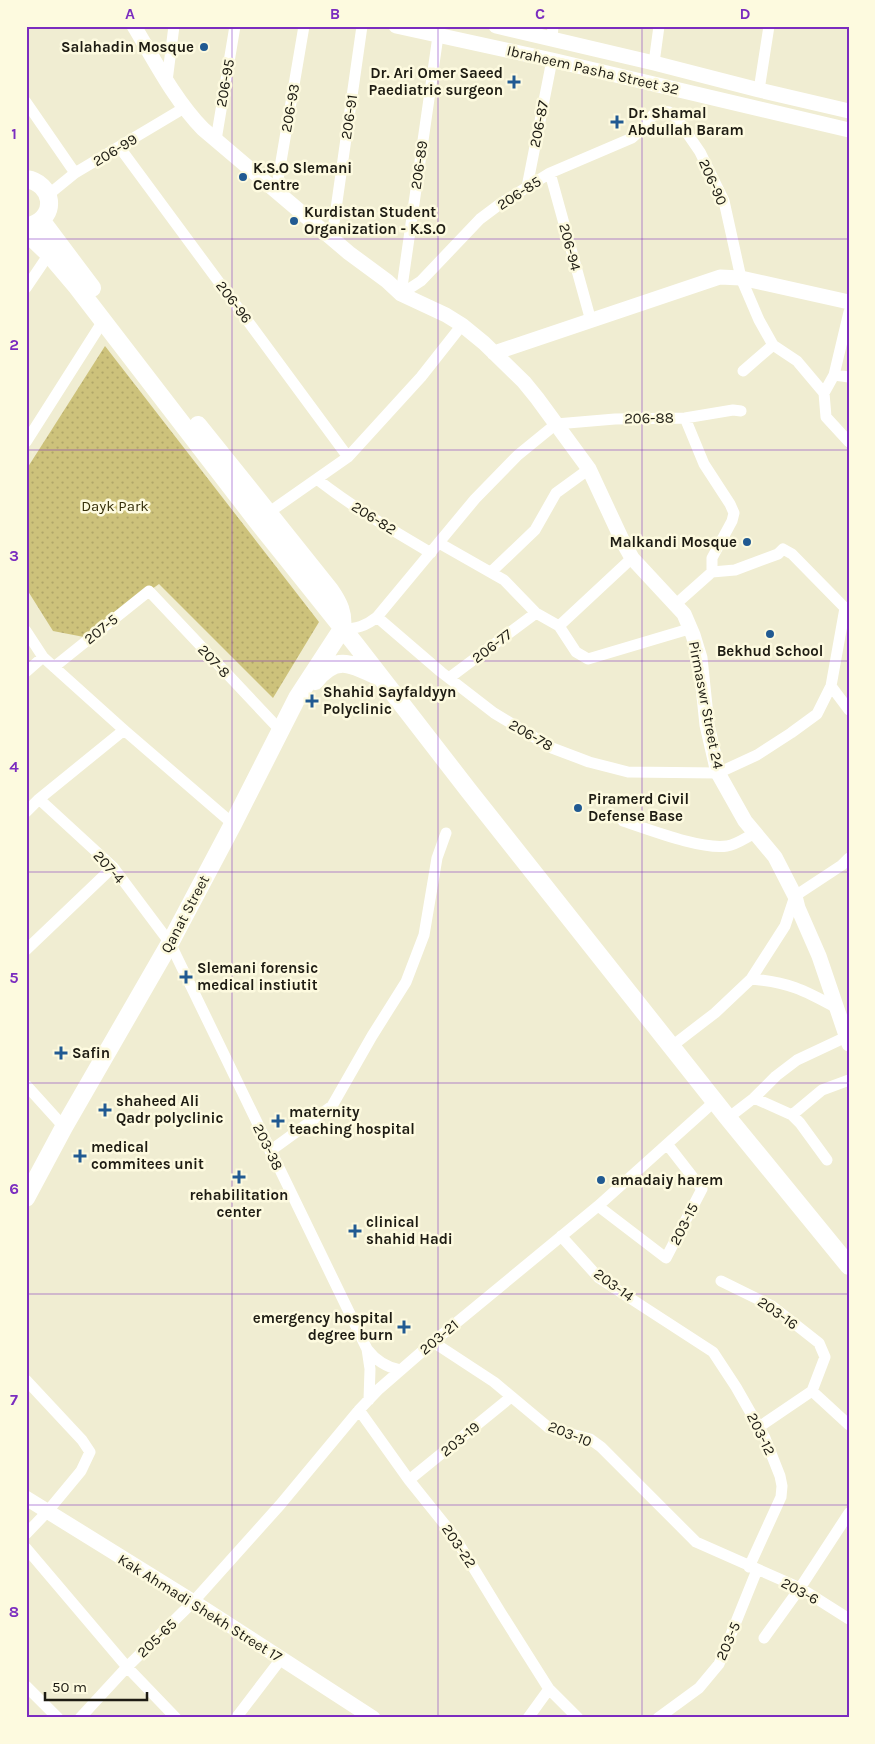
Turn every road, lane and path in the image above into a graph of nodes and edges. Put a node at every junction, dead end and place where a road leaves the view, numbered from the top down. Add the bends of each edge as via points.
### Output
1 (134, 26) edge
2 (174, 26) edge
3 (235, 26) edge
4 (304, 26) edge
5 (362, 26) edge
6 (396, 26) edge
7 (496, 26) edge
8 (659, 26) edge
9 (769, 26) edge
10 (553, 33) edge
11 (438, 36) junction
12 (552, 60) junction
13 (654, 63) junction
14 (167, 81) junction
15 (759, 90) junction
16 (26, 102) edge
17 (184, 108) junction
18 (849, 111) edge
19 (653, 115) joint
20 (849, 130) edge
21 (216, 140) junction
22 (120, 148) junction
23 (75, 173) junction
24 (550, 173) junction
25 (26, 179) edge
26 (527, 187) junction
27 (276, 190) junction
28 (48, 195) junction
29 (34, 223) edge
30 (26, 232) edge
31 (332, 237) junction
32 (49, 254) junction
33 (741, 278) junction
34 (26, 288) edge
35 (400, 294) junction
36 (849, 302) edge
37 (849, 312) edge
38 (103, 321) junction
39 (591, 322) junction
40 (462, 325) junction
41 (773, 345) junction
42 (494, 353) junction
43 (742, 371) dead end
44 (834, 375) junction
45 (849, 377) edge
46 (824, 393) junction
47 (741, 411) dead end
48 (685, 418) junction
49 (556, 424) junction
50 (26, 442) edge
51 (849, 442) edge
52 (348, 456) junction
53 (589, 470) junction
54 (318, 480) junction
55 (268, 513) junction
56 (439, 543) junction
57 (431, 553) junction
58 (632, 558) junction
59 (491, 572) junction
60 (712, 572) junction
61 (149, 591) joint
62 (676, 604) junction
63 (847, 608) edge
64 (536, 613) junction
65 (377, 617) junction
66 (559, 626) junction
67 (689, 628) junction
68 (342, 629) junction
69 (26, 630) edge
70 (43, 657) junction
71 (54, 668) junction
72 (26, 672) edge
73 (379, 676) junction
74 (449, 678) junction
75 (831, 686) junction
76 (297, 698) junction
77 (849, 710) edge
78 (124, 730) junction
79 (280, 730) junction
80 (718, 773) junction
81 (39, 799) junction
82 (26, 812) edge
83 (622, 821) dead end
84 (233, 824) junction
85 (446, 833) dead end
86 (755, 833) junction
87 (849, 858) edge
88 (113, 867) junction
89 (795, 896) junction
90 (170, 944) junction
91 (26, 950) edge
92 (751, 979) junction
93 (836, 1007) junction
94 (847, 1041) edge
95 (672, 1046) junction
96 (849, 1080) edge
97 (26, 1085) edge
98 (754, 1098) junction
99 (715, 1101) junction
100 (792, 1116) junction
101 (728, 1118) junction
102 (64, 1127) junction
103 (667, 1144) junction
104 (270, 1151) junction
105 (827, 1160) dead end
106 (26, 1198) edge
107 (598, 1206) junction
108 (561, 1236) junction
109 (849, 1266) edge
110 (721, 1281) dead end
111 (674, 1325) joint
112 (432, 1342) junction
113 (368, 1349) junction
114 (400, 1370) junction
115 (26, 1380) edge
116 (812, 1391) junction
117 (511, 1397) junction
118 (369, 1400) junction
119 (359, 1410) junction
120 (849, 1425) edge
121 (759, 1427) junction
122 (408, 1480) junction
123 (26, 1498) edge
124 (47, 1512) junction
125 (849, 1513) edge
126 (26, 1534) edge
127 (26, 1548) edge
128 (753, 1568) junction
129 (800, 1588) junction
130 (193, 1602) junction
131 (849, 1620) edge
132 (764, 1638) dead end
133 (281, 1659) junction
134 (127, 1667) junction
135 (26, 1686) edge
136 (549, 1688) junction
137 (58, 1718) edge
138 (80, 1718) edge
139 (176, 1718) edge
140 (236, 1718) edge
141 (372, 1718) edge
142 (528, 1718) edge
143 (578, 1718) edge
144 (658, 1718) edge

1 - 14 street, Pirmaswr Street 24
2 - 14 street
3 - 21 street, 206-95
4 - 27 street, 206-93
5 - 31 street, 206-91
6 - 11 street, Ibraheem Pasha Street 32
7 - 10 street, Ibraheem Pasha Street 32
8 - 13 street
9 - 15 street
10 - 13 street, Ibraheem Pasha Street 32
11 - 12 street, Ibraheem Pasha Street 32
11 - 35 street, 206-89
12 - 20 street, Ibraheem Pasha Street 32
12 - 26 street, 206-87
13 - 15 street, Ibraheem Pasha Street 32
14 - 17 street, Pirmaswr Street 24
15 - 18 street, Ibraheem Pasha Street 32
16 - 23 street
17 - 21 street, Pirmaswr Street 24
17 - 22 street, 206-99
19 - 24 street, 206-85 via 632,138
19 - 33 street, 206-90 via 660,111 676,117 700,152 724,201
21 - 27 street, Pirmaswr Street 24
22 - 23 street, 206-99
22 - 52 street, 206-96
23 - 28 street, 206-99
24 - 26 street, 206-85
24 - 39 street, 206-94
25 - 28 main road via 39,183
26 - 35 street, 206-85 via 480,219 421,281
27 - 31 street, Pirmaswr Street 24
28 - 29 main road via 48,211
29 - 55 main road
30 - 32 main road
31 - 35 street, Pirmaswr Street 24
32 - 34 street
32 - 38 main road
33 - 36 street
33 - 39 street via 720,277
33 - 41 street
35 - 40 street, Pirmaswr Street 24
37 - 44 street
38 - 50 street
38 - 68 main road
39 - 42 street
40 - 42 street, Pirmaswr Street 24
40 - 52 street via 421,377
41 - 43 street
41 - 46 street via 797,361
42 - 49 street, Pirmaswr Street 24 via 524,382
44 - 45 street
44 - 46 street
46 - 51 street via 826,417
47 - 48 street, 206-88
48 - 49 street, 206-88
48 - 60 street via 704,464 734,513 712,558
49 - 53 street, Pirmaswr Street 24
49 - 56 street via 496,476
52 - 54 street
53 - 58 street, Pirmaswr Street 24
53 - 59 street via 556,492 535,530
54 - 55 street
54 - 57 street, 206-82 via 378,522
55 - 68 main road via 337,600 342,611
56 - 57 street
56 - 59 street
57 - 65 street
58 - 62 street, Pirmaswr Street 24
58 - 66 street
59 - 64 street via 504,580
60 - 62 street
60 - 63 street via 735,570 778,554 783,549
61 - 71 street, 207-5
61 - 79 street, 207-8
62 - 67 street, Pirmaswr Street 24
63 - 75 street
64 - 66 street
64 - 74 street, 206-77
65 - 68 street via 360,628
65 - 74 street, 206-78
66 - 67 street via 576,652 588,659
67 - 80 street, Pirmaswr Street 24 via 700,658 704,709
68 - 73 main road
68 - 76 main road, Qanat Street
69 - 70 street
70 - 71 street
70 - 72 street
71 - 78 street
73 - 76 main road via 351,665 335,665 327,668 308,691
73 - 95 main road
74 - 80 street, 206-78 via 494,713 552,748 589,762 628,772
75 - 77 street
75 - 80 street via 817,714 757,755
76 - 79 main road, Qanat Street
78 - 81 street
78 - 84 street
79 - 84 main road, Qanat Street
80 - 86 street, Pirmaswr Street 24
81 - 82 street
81 - 88 street, 207-4
83 - 86 street via 704,845 728,846
84 - 90 main road, Qanat Street
85 - 104 street via 437,858 424,935 406,982 332,1106
86 - 89 street, Pirmaswr Street 24 via 775,857
87 - 89 street
88 - 90 street, 207-4
88 - 91 street
89 - 92 street via 785,926
89 - 93 street, Pirmaswr Street 24
90 - 102 main road, Qanat Street
90 - 104 street, 203-38
92 - 93 street via 792,986
92 - 95 street via 715,1013
93 - 94 street, Pirmaswr Street 24
94 - 98 street via 797,1060
95 - 99 main road
96 - 100 street via 822,1090
97 - 102 street
98 - 100 street
98 - 101 street
99 - 101 main road
99 - 103 street, 203-21
100 - 105 street
101 - 109 main road
102 - 106 main road, Qanat Street
103 - 107 street, 203-21
103 - 107 street, 203-15 via 702,1189 666,1258
104 - 113 street, 203-38
107 - 108 street, 203-21
108 - 111 street, 203-14 via 599,1278
108 - 112 street, 203-21
110 - 116 street, 203-16 via 772,1306 819,1343 825,1357
111 - 121 street, 203-12 via 713,1352
112 - 114 street, 203-21
112 - 117 street, 203-10 via 494,1382
113 - 114 street, 203-38 via 385,1365
113 - 118 street, 203-38
114 - 118 street, 203-21
115 - 124 street via 90,1452 81,1471
116 - 120 street
116 - 121 street
117 - 122 street, 203-19
117 - 128 street, 203-10 via 549,1428 590,1439 601,1447 696,1542
118 - 119 street, 203-21
119 - 122 street, 203-22
119 - 130 street, 203-21
121 - 128 street, 203-12 via 782,1486 781,1497
122 - 136 street, 203-22 via 454,1536
123 - 124 street, Kak Ahmadi Shekh Street 17
124 - 126 street
124 - 130 street, Kak Ahmadi Shekh Street 17
125 - 129 street
127 - 134 street
128 - 129 street, 203-6
128 - 144 street, 203-5 via 719,1664 699,1688
129 - 131 street, 203-6
129 - 132 street
130 - 133 street, Kak Ahmadi Shekh Street 17
130 - 134 street, 205-65
133 - 140 street
133 - 141 street, Kak Ahmadi Shekh Street 17
134 - 138 street, 205-65
134 - 139 street
135 - 137 street
136 - 142 street
136 - 143 street, 203-22

